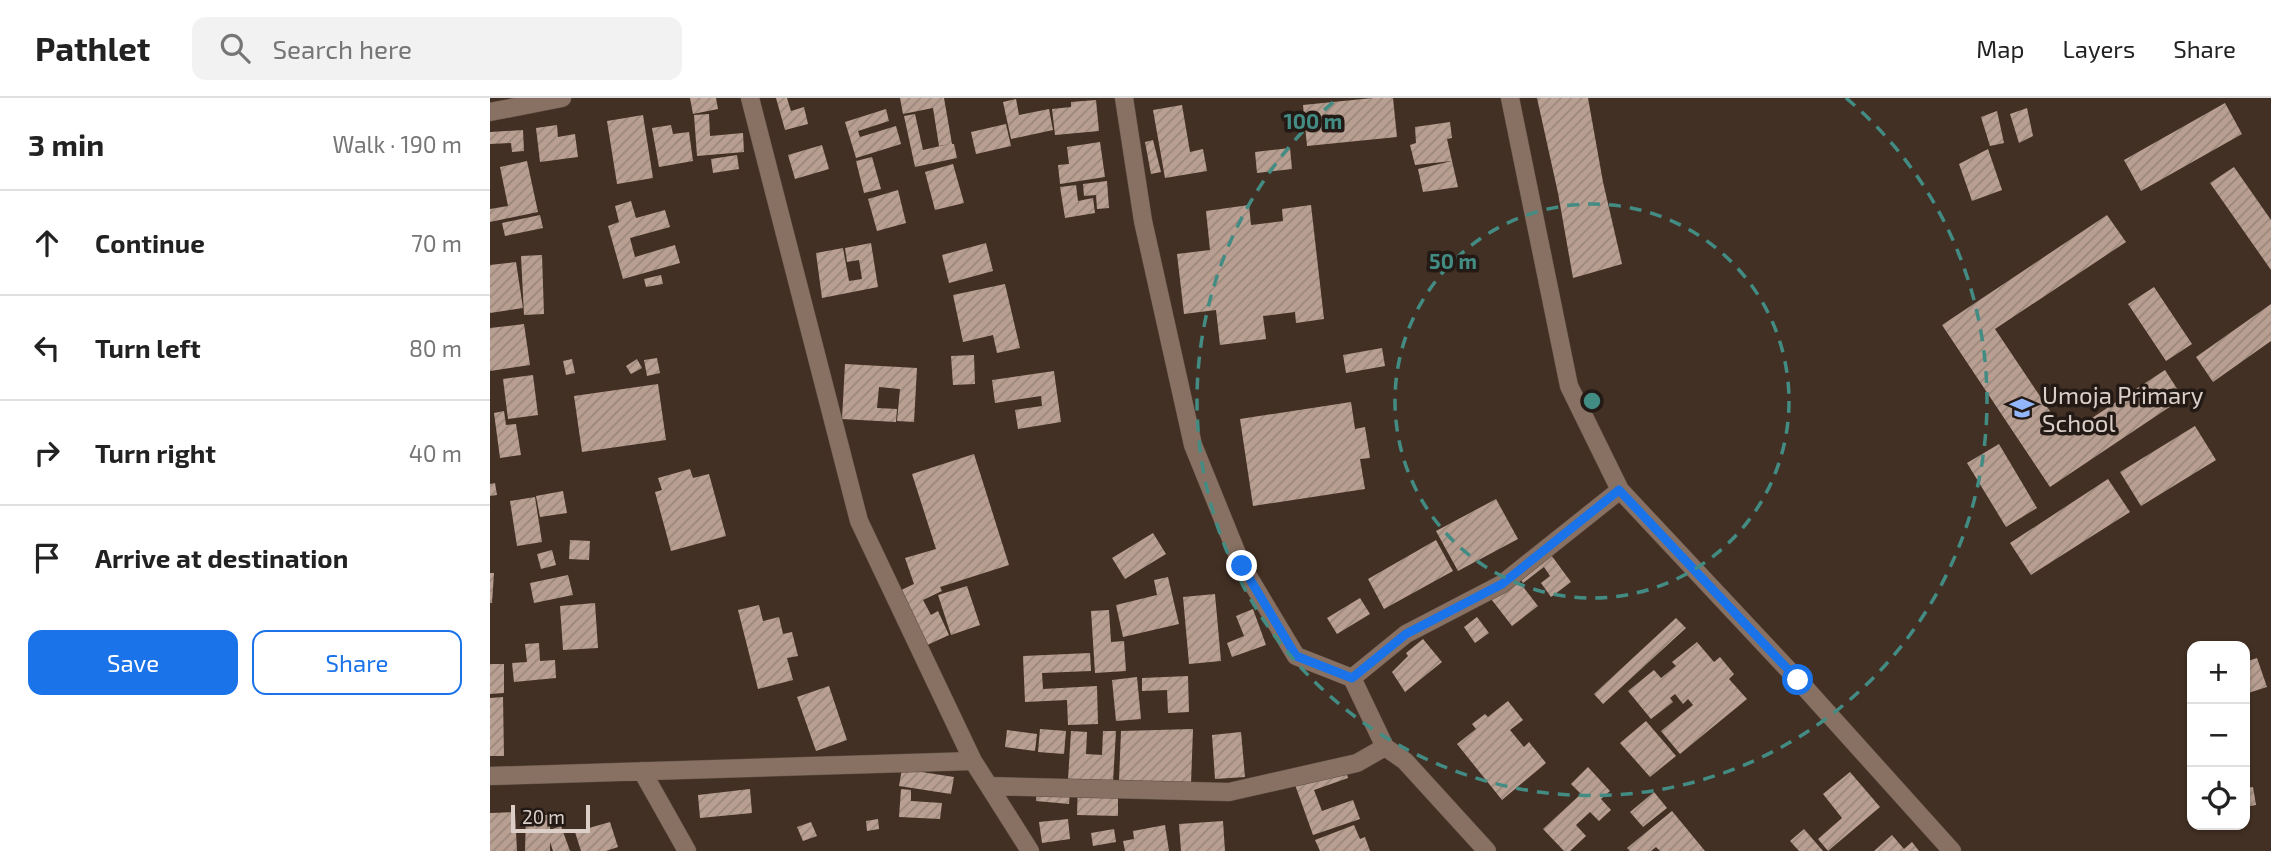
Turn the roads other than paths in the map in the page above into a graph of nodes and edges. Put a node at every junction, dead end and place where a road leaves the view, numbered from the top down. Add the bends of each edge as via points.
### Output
1 (562, 98) edge
2 (750, 98) edge
3 (1124, 98) edge
4 (1510, 98) edge
5 (490, 112) edge
6 (1619, 490) junction
7 (1352, 678) junction
8 (1385, 747) junction
9 (973, 761) junction
10 (642, 771) junction
11 (490, 776) edge
12 (989, 786) junction
13 (1025, 849) edge
14 (687, 851) edge
15 (1487, 851) edge
16 (1952, 851) edge

1 - 5 street
2 - 9 street via 859,521
3 - 7 street via 1143,221 1194,445 1242,566 1296,656
4 - 6 street via 1569,386
6 - 7 street via 1502,584 1406,634
6 - 16 street
7 - 8 street
8 - 12 street via 1357,763 1229,792
8 - 15 street via 1405,761
9 - 10 street
9 - 12 street
10 - 11 street
10 - 14 street
12 - 13 street

